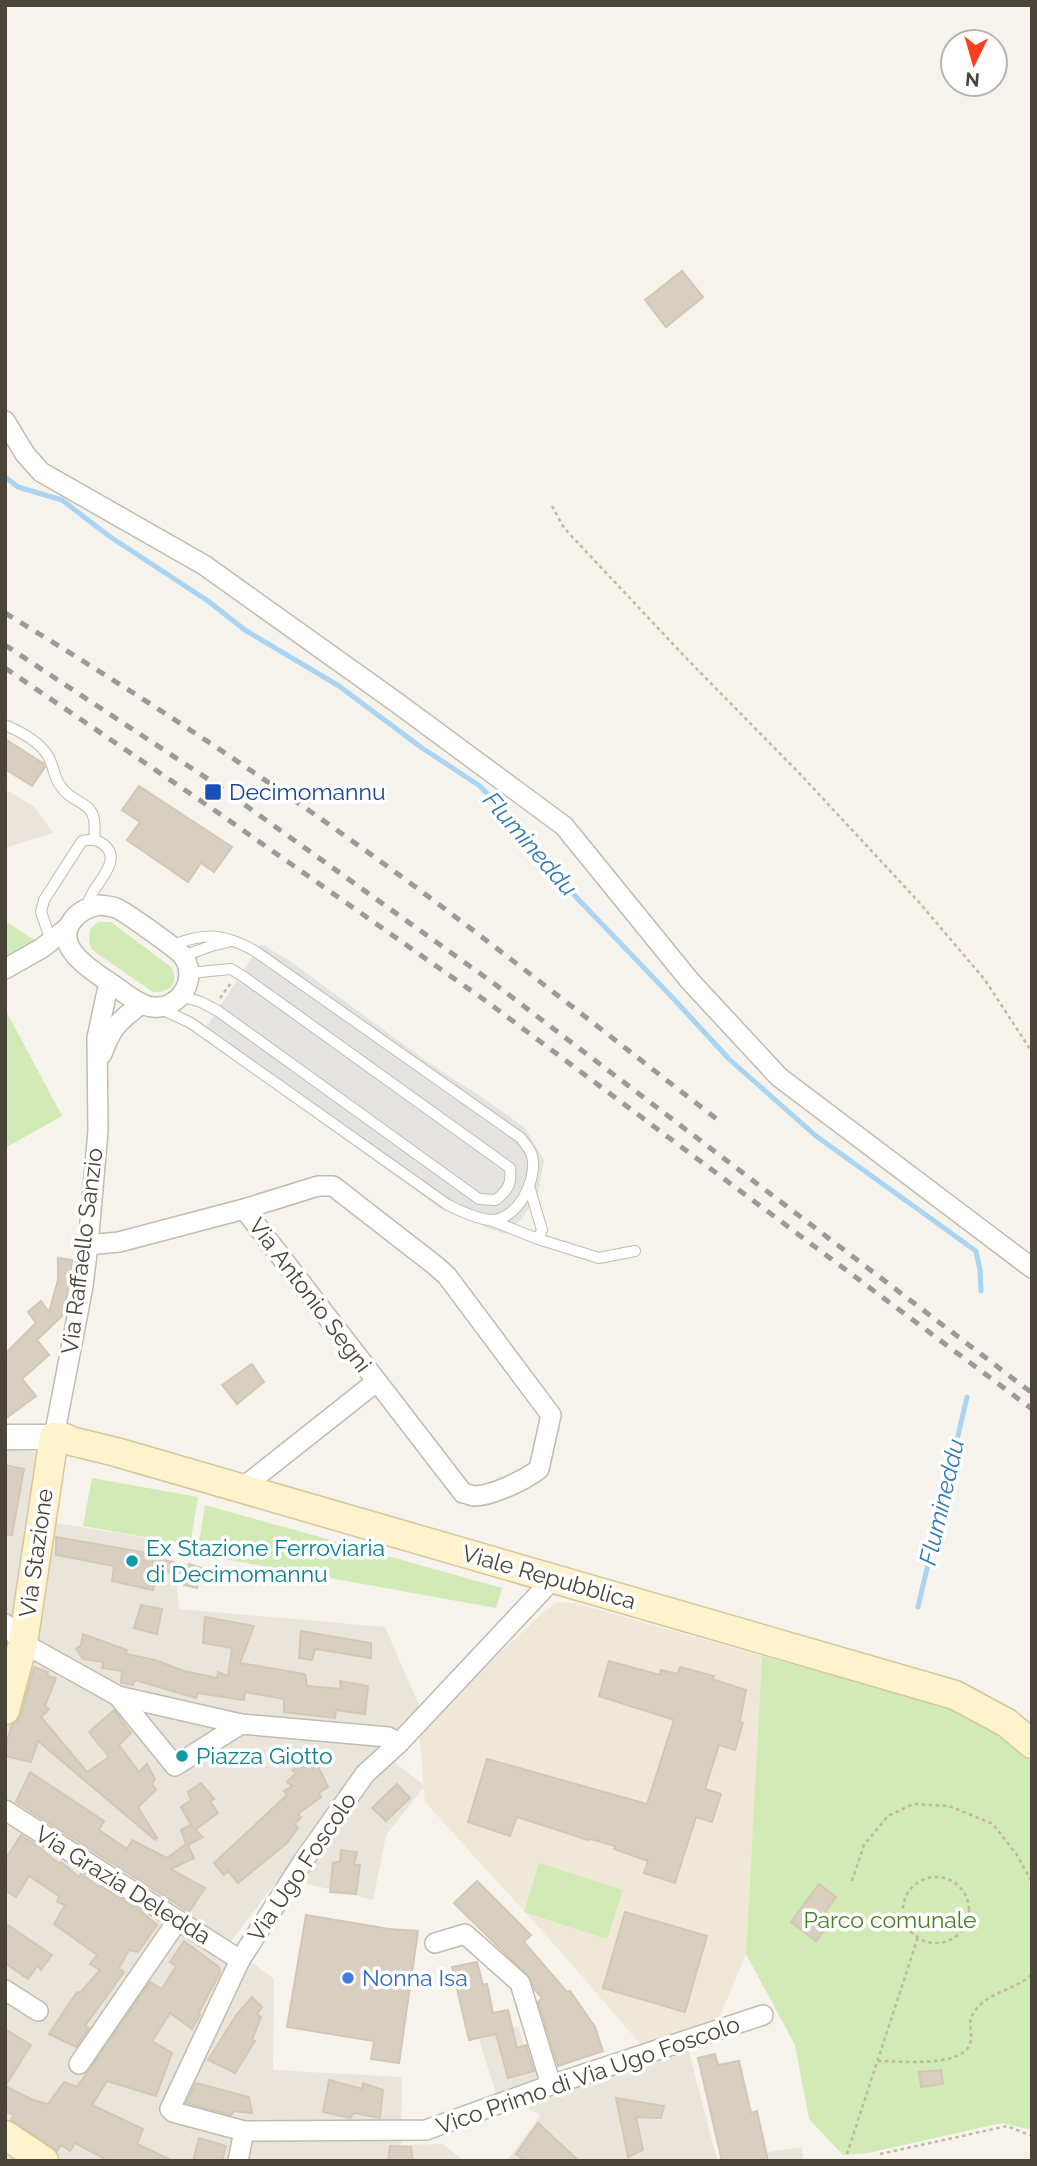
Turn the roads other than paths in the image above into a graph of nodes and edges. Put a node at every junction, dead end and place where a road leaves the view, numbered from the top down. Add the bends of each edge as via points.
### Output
1 (5, 421) edge
2 (5, 724) edge
3 (94, 840) junction
4 (87, 907) junction
5 (59, 935) junction
6 (236, 941) junction
7 (181, 959) junction
8 (5, 969) edge
9 (109, 982) junction
10 (181, 996) junction
11 (149, 1006) junction
12 (98, 1064) junction
13 (529, 1184) junction
14 (244, 1209) junction
15 (489, 1220) junction
16 (538, 1239) junction
17 (88, 1245) junction
18 (635, 1251) dead end
19 (1032, 1268) edge
20 (376, 1382) junction
21 (5, 1437) edge
22 (54, 1437) junction
23 (242, 1488) junction
24 (554, 1578) junction
25 (14, 1634) edge
26 (118, 1696) junction
27 (5, 1710) edge
28 (241, 1724) junction
29 (398, 1743) junction
30 (1032, 1744) edge
31 (5, 1811) edge
32 (178, 1920) junction
33 (435, 1942) dead end
34 (240, 1960) junction
35 (5, 1990) edge
36 (37, 2011) dead end
37 (763, 2015) dead end
38 (79, 2064) dead end
39 (551, 2085) junction
40 (244, 2131) junction
41 (5, 2135) edge
42 (44, 2161) edge
43 (238, 2161) edge

1 - 19 street via 24,454 41,472 204,565 564,826 690,981 779,1077
2 - 3 lane via 46,753 58,783 87,806 96,820
3 - 4 lane via 107,847 110,866
3 - 5 lane via 82,841 44,900 41,912
4 - 5 street
4 - 7 street via 118,908
5 - 8 street
5 - 9 street
6 - 7 lane
6 - 7 lane via 218,935 188,939
6 - 13 lane via 520,1138 532,1155
7 - 10 street via 188,984
7 - 10 lane via 239,974 510,1168 512,1181 507,1191 496,1200 479,1199 212,1008
9 - 11 street
9 - 12 street, Via Raffaello Sanzio via 98,1031
10 - 11 street, Via Raffaello Sanzio via 170,1005
11 - 12 street, Via Raffaello Sanzio via 121,1020 110,1032
11 - 15 lane via 191,1023 447,1205
12 - 17 street, Via Raffaello Sanzio via 98,1131
13 - 15 lane via 516,1208 504,1218
13 - 16 lane via 542,1230
14 - 17 street via 119,1242
14 - 20 street, Via Antonio Segni
14 - 20 street, Via Antonio Segni via 318,1186 333,1186 436,1266 551,1415 539,1469 493,1492 463,1493
15 - 16 lane
16 - 18 lane via 599,1258
17 - 22 street, Via Raffaello Sanzio
20 - 23 street
21 - 22 street
22 - 23 main road, Viale Repubblica
22 - 25 main road, Via Stazione
23 - 24 main road, Viale Repubblica
24 - 29 street, Via Ugo Foscolo
24 - 30 main road, Viale Repubblica via 955,1695 1007,1723
25 - 26 street
25 - 27 main road, Via Stazione
26 - 28 street
26 - 28 street via 175,1766
28 - 29 street via 388,1737
29 - 34 street, Via Ugo Foscolo via 365,1774
31 - 32 street, Via Grazia Deledda
32 - 34 street, Via Grazia Deledda
32 - 38 street
33 - 39 street via 466,1934 520,1983
34 - 40 street, Via Ugo Foscolo via 170,2109
35 - 36 street
37 - 39 street, Vico Primo di Via Ugo Foscolo
39 - 40 street, Vico Primo di Via Ugo Foscolo via 426,2130
40 - 43 street
41 - 42 main road

